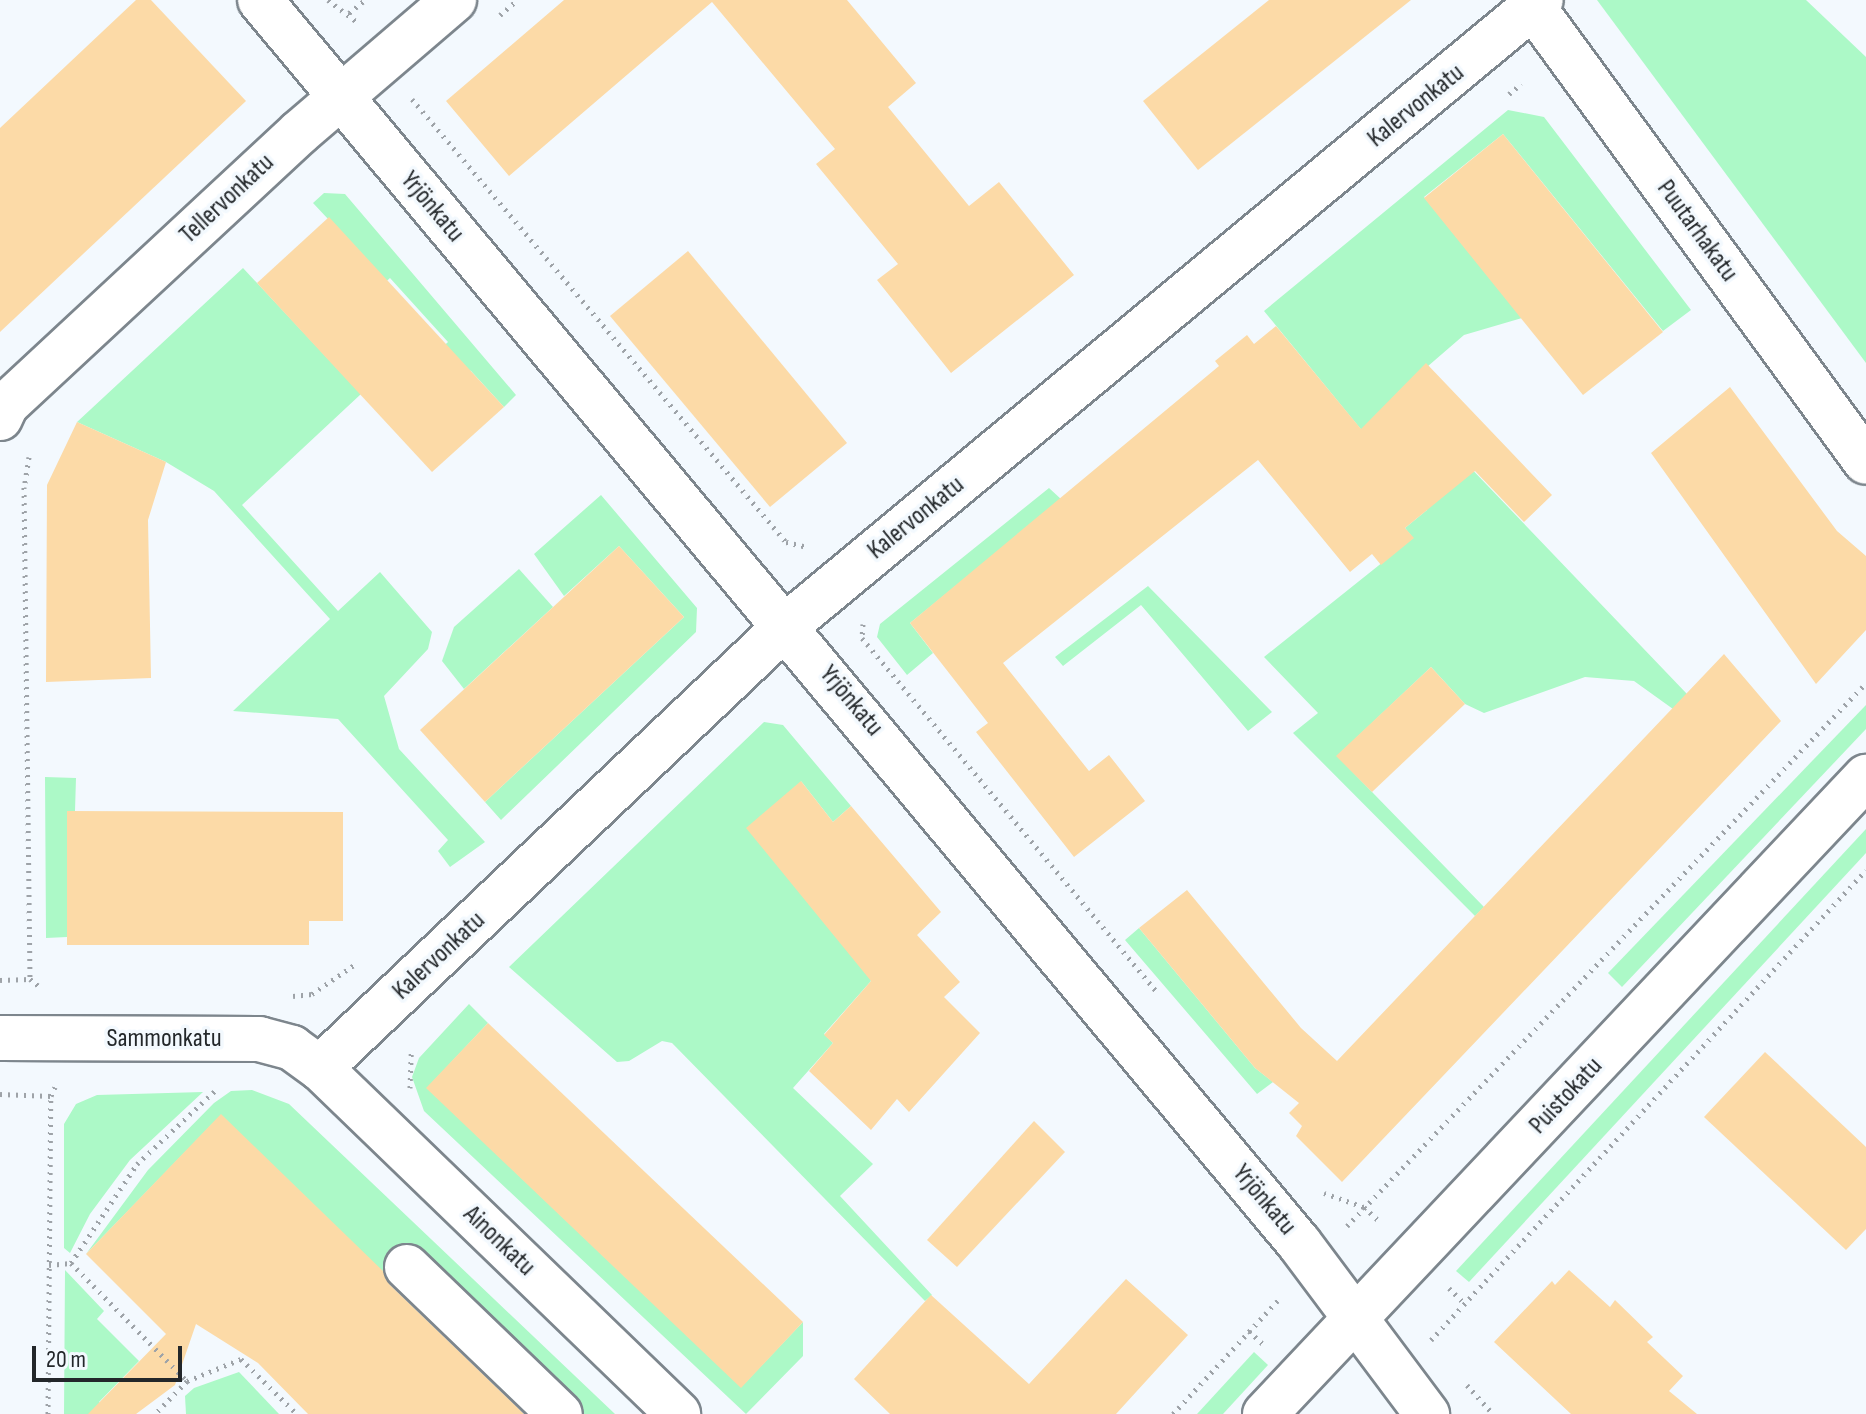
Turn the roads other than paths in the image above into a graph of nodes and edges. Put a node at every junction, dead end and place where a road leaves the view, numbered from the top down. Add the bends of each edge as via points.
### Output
1 (260, 0) edge
2 (454, 0) edge
3 (1534, 3) edge
4 (338, 97) junction
5 (2, 407) edge
6 (1866, 462) edge
7 (787, 625) junction
8 (1866, 777) edge
9 (0, 1038) edge
10 (320, 1068) junction
11 (407, 1267) dead end
12 (1357, 1318) junction
13 (560, 1414) edge
14 (678, 1414) edge
15 (1265, 1414) edge
16 (1427, 1414) edge

1 - 4 street, Yrjönkatu
2 - 4 street, Tellervonkatu
3 - 6 street, Puutarhakatu
3 - 7 street, Kalervonkatu
4 - 5 street, Tellervonkatu
4 - 7 street, Yrjönkatu
7 - 10 street, Kalervonkatu
7 - 12 street, Yrjönkatu
8 - 12 street, Puistokatu
9 - 10 street, Sammonkatu via 259,1039 292,1048
10 - 14 street, Ainonkatu
11 - 13 street
12 - 15 street, Puistokatu
12 - 16 street, Yrjönkatu

